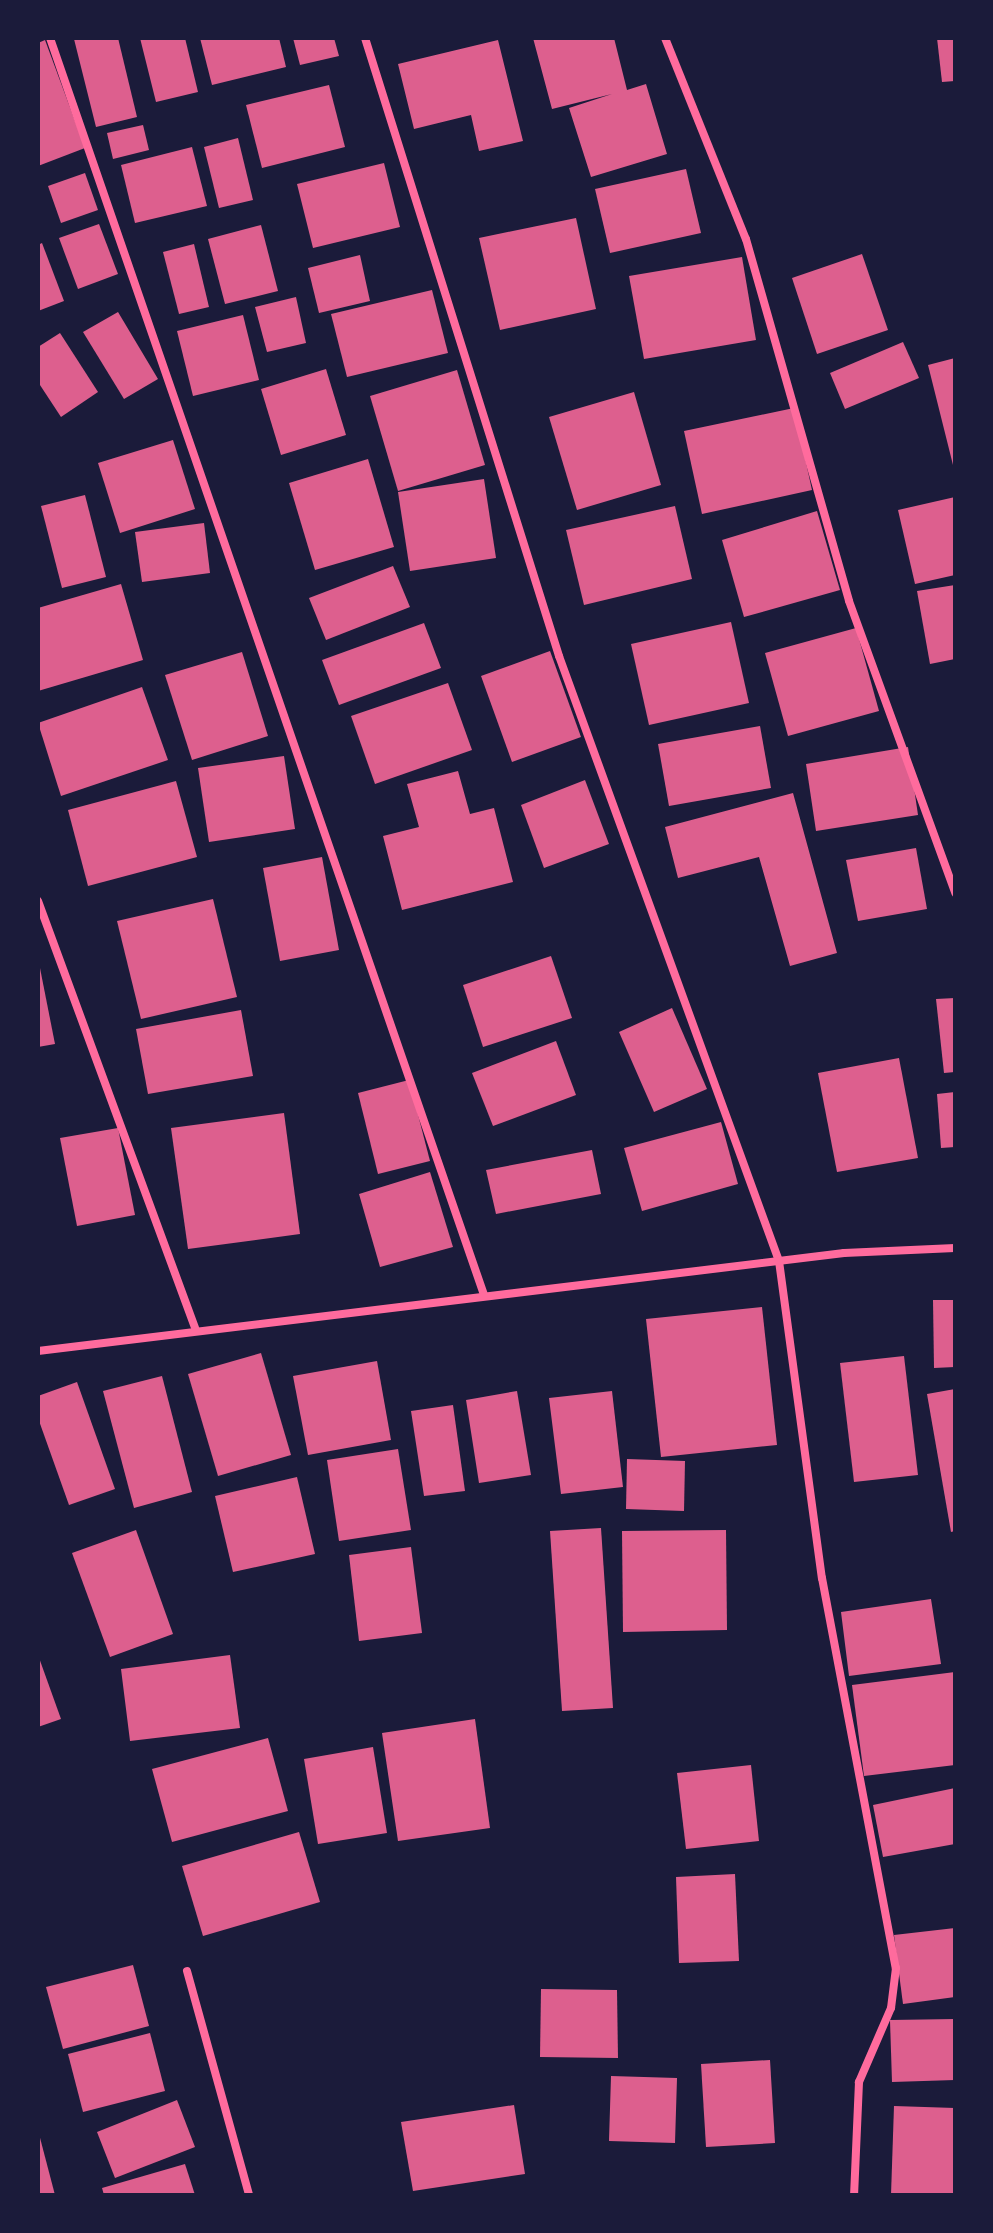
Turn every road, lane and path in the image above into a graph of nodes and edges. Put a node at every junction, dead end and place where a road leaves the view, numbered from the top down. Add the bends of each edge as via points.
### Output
1 (50, 38) edge
2 (665, 38) edge
3 (368, 39) edge
4 (955, 893) edge
5 (38, 901) edge
6 (955, 1248) edge
7 (779, 1261) junction
8 (484, 1295) junction
9 (196, 1330) junction
10 (38, 1351) edge
11 (187, 1971) dead end
12 (249, 2195) edge
13 (854, 2195) edge

1 - 8 street
2 - 4 street via 746,239 849,601
3 - 7 street via 559,656
5 - 9 street
6 - 7 street
7 - 8 street
7 - 13 street via 822,1578 896,1968 891,2008 859,2082
8 - 9 street
9 - 10 street
11 - 12 street

